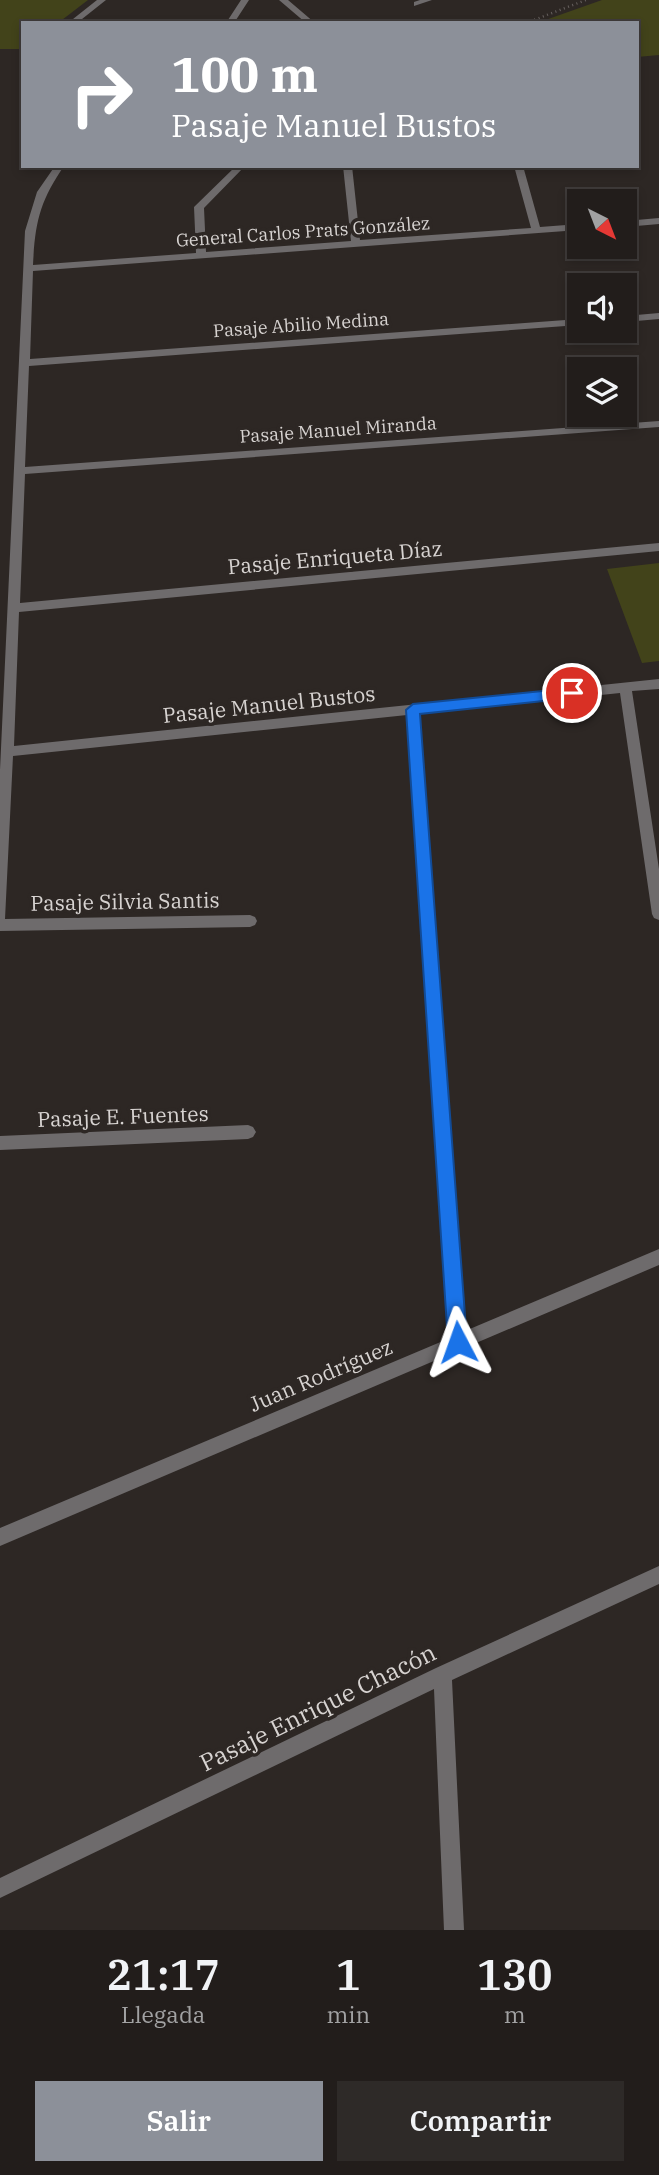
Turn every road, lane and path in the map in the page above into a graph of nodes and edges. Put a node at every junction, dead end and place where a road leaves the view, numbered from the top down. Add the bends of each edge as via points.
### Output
1 (102, 0) edge
2 (244, 0) edge
3 (283, 0) edge
4 (428, 0) edge
5 (586, 0) edge
6 (417, 4) dead end
7 (75, 21) edge
8 (231, 21) edge
9 (309, 21) edge
10 (531, 21) edge
11 (59, 168) edge
12 (240, 168) edge
13 (347, 168) edge
14 (519, 168) edge
15 (659, 221) edge
16 (637, 223) edge
17 (567, 228) edge
18 (536, 230) junction
19 (356, 244) junction
20 (201, 256) junction
21 (28, 268) junction
22 (659, 316) edge
23 (637, 318) edge
24 (567, 323) edge
25 (24, 363) junction
26 (659, 424) edge
27 (20, 471) junction
28 (659, 547) edge
29 (14, 608) junction
30 (659, 684) edge
31 (625, 687) junction
32 (413, 710) junction
33 (8, 752) junction
34 (659, 914) edge
35 (0, 916) edge
36 (250, 920) dead end
37 (0, 925) edge
38 (248, 1132) dead end
39 (0, 1143) edge
40 (659, 1256) edge
41 (458, 1342) junction
42 (0, 1537) edge
43 (659, 1575) edge
44 (443, 1675) junction
45 (0, 1888) edge
46 (454, 1930) edge

1 - 7 street
2 - 8 street
3 - 9 street
4 - 6 street
5 - 10 path
11 - 21 street via 34,211
12 - 20 street via 199,207
13 - 19 street
14 - 18 street
15 - 16 street
17 - 18 street, General Carlos Prats González
18 - 19 street, General Carlos Prats González
19 - 20 street, General Carlos Prats González
20 - 21 street, General Carlos Prats González
21 - 25 street
22 - 23 street
24 - 25 street, Pasaje Abilio Medina
25 - 27 street
26 - 27 street, Pasaje Manuel Miranda
27 - 29 street
28 - 29 street, Pasaje Enriqueta Díaz
29 - 33 street
30 - 31 street, Pasaje Manuel Bustos
31 - 32 street, Pasaje Manuel Bustos
31 - 34 street
32 - 33 street, Pasaje Manuel Bustos
32 - 41 street
33 - 35 street
36 - 37 street, Pasaje Silvia Santis
38 - 39 street, Pasaje E. Fuentes
40 - 41 street, Juan Rodríguez
41 - 42 street, Juan Rodríguez
43 - 44 street, Pasaje Enrique Chacón
44 - 45 street, Pasaje Enrique Chacón
44 - 46 street

